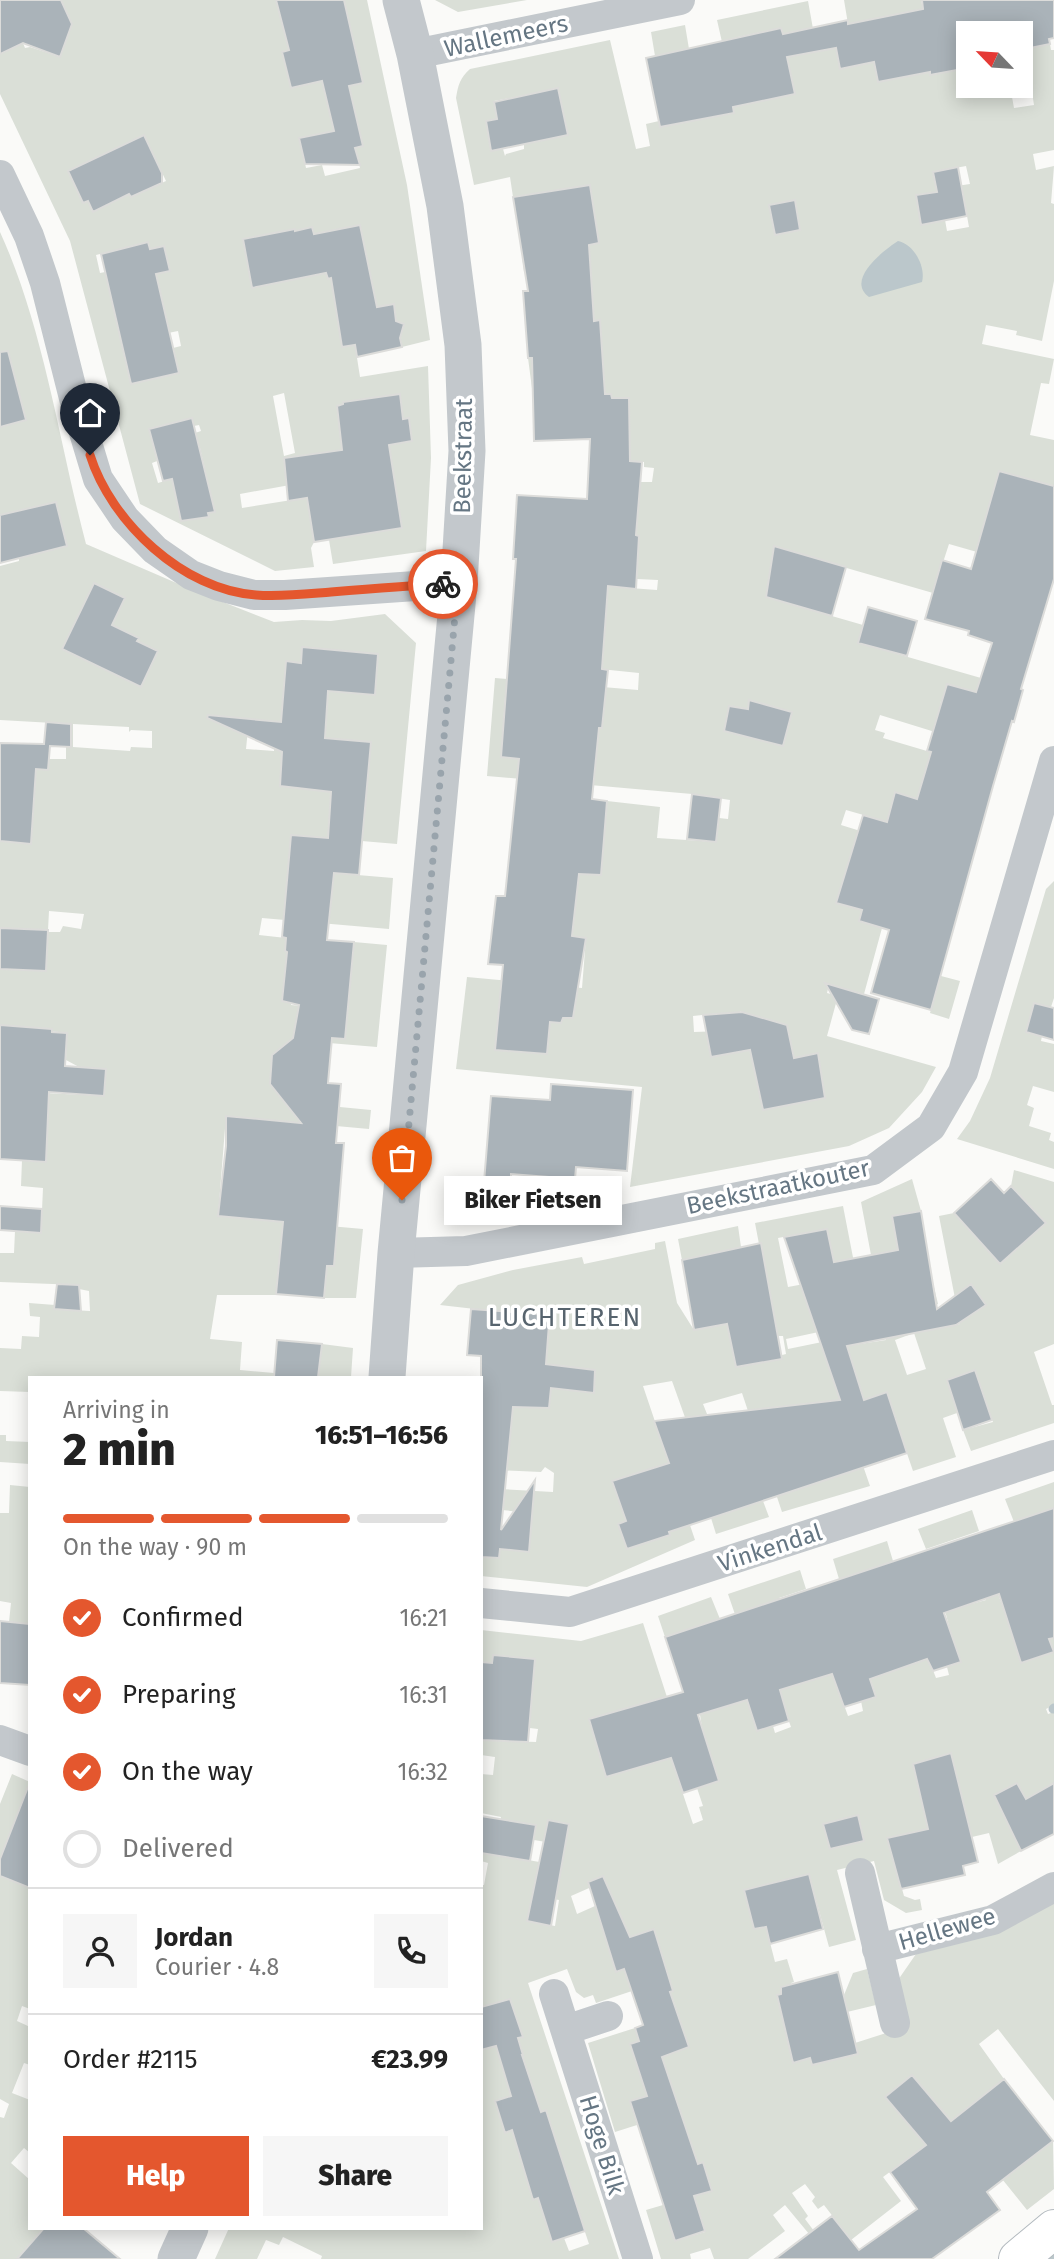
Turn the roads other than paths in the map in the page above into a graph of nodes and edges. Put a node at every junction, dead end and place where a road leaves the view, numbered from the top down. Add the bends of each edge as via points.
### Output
1 (401, 0) edge
2 (680, 0) edge
3 (415, 54) junction
4 (0, 175) edge
5 (458, 583) junction
6 (1054, 761) edge
7 (1042, 846) edge
8 (396, 1253) junction
9 (387, 1376) edge
10 (1054, 1455) edge
11 (483, 1603) edge
12 (0, 1740) edge
13 (28, 1750) edge
14 (860, 1873) dead end
15 (1054, 1887) edge
16 (877, 1949) junction
17 (555, 1994) dead end
18 (608, 2016) dead end
19 (895, 2023) dead end
20 (566, 2031) junction
21 (1054, 2229) edge
22 (189, 2230) edge
23 (176, 2259) edge
24 (638, 2259) edge
25 (1018, 2259) edge

1 - 3 street, Beekstraat
2 - 3 street, Wallemeers
3 - 5 street, Beekstraat via 445,206 463,345 467,451
4 - 5 street via 45,283 98,479 125,519 155,550 191,575 254,595
5 - 8 street, Beekstraat
6 - 7 street, Beekstraatkouter
7 - 8 street, Beekstraatkouter via 963,1072 931,1127 873,1170 466,1251
8 - 9 street, Beekstraat
10 - 11 street, Vinkendal via 570,1612
12 - 13 street
14 - 16 street, Hellewee
15 - 16 street, Hellewee via 993,1920
16 - 19 street, Hellewee
17 - 20 street, Hoge Bilk
18 - 20 street
20 - 24 street, Hoge Bilk
21 - 25 main road
22 - 23 street

